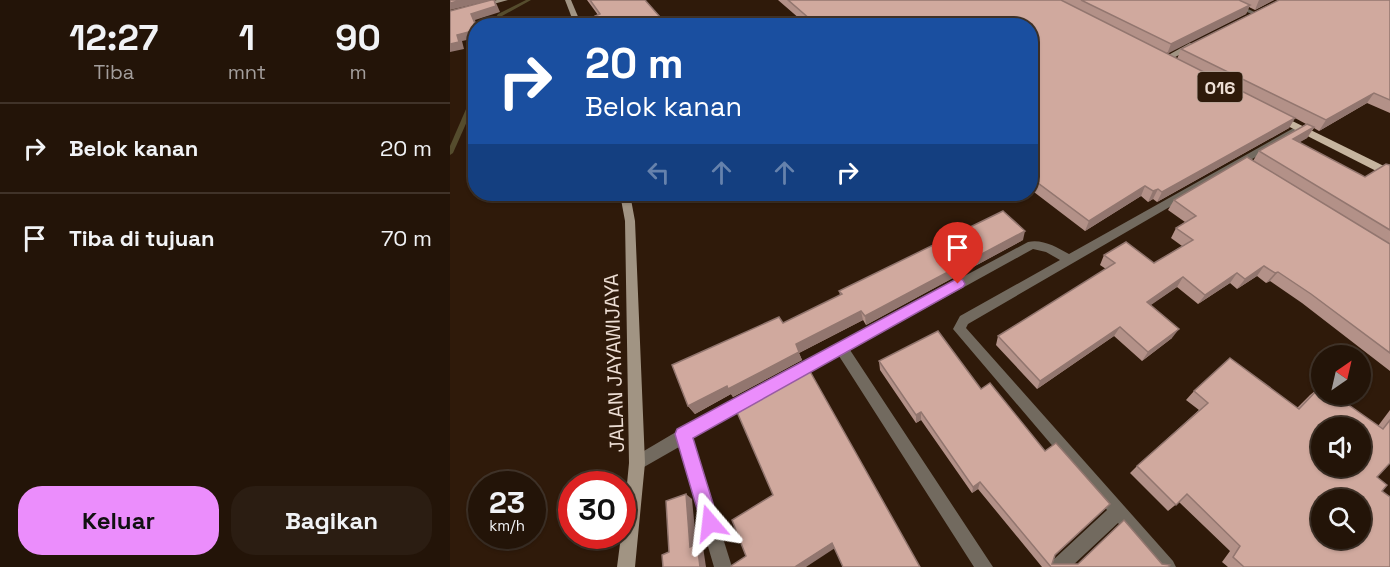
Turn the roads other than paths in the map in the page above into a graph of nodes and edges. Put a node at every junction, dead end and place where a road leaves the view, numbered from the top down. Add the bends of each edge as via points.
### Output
1 (505, 0) edge
2 (568, 0) edge
3 (1222, 0) edge
4 (1266, 9) edge
5 (450, 14) edge
6 (1256, 14) junction
7 (576, 18) edge
8 (1246, 19) edge
9 (1205, 39) edge
10 (1154, 54) edge
11 (1165, 59) junction
12 (1175, 64) edge
13 (1268, 112) edge
14 (1299, 128) junction
15 (1390, 174) edge
16 (626, 201) edge
17 (1068, 259) junction
18 (841, 348) junction
19 (778, 383) edge
20 (757, 394) edge
21 (683, 434) junction
22 (637, 463) junction
23 (1118, 511) junction
24 (626, 567) edge
25 (723, 567) edge
26 (984, 567) edge
27 (1058, 567) edge
28 (1167, 567) edge

1 - 5 street
2 - 7 street
3 - 6 street
4 - 6 street
6 - 8 street
9 - 11 street
10 - 11 main road, 016
11 - 12 main road, 016
13 - 14 main road, 016
14 - 15 main road, 016
14 - 17 street via 1245,164
16 - 22 street, JALAN JAYAWIJAYA
17 - 18 street via 1049,248 1032,245
17 - 23 street via 964,320 960,329
18 - 19 street
18 - 26 street
20 - 21 street
21 - 22 street
21 - 25 street
22 - 24 street, JALAN JAYAWIJAYA
23 - 27 street
23 - 28 street

